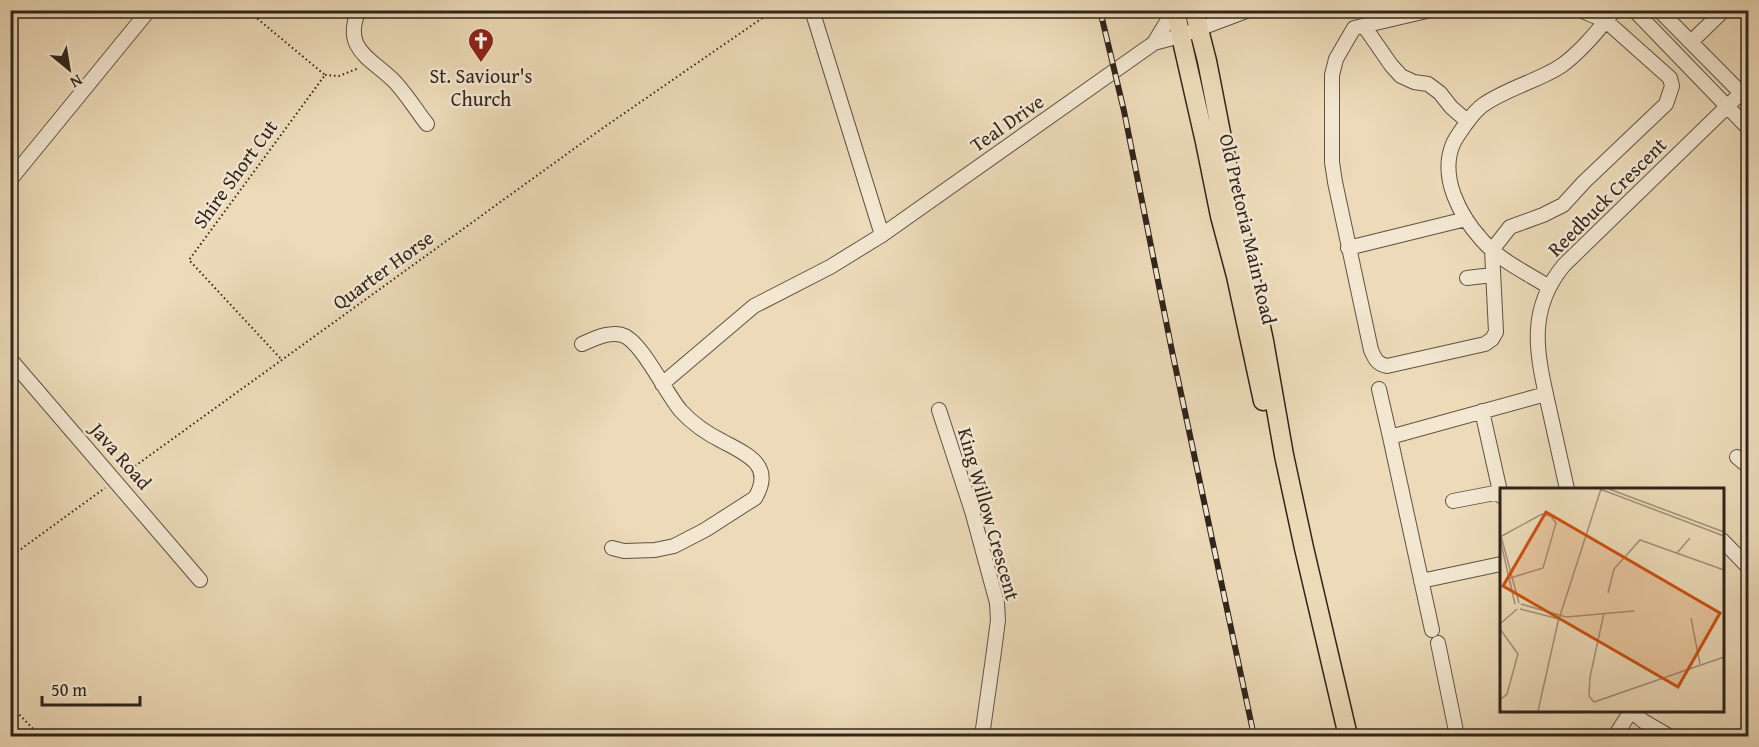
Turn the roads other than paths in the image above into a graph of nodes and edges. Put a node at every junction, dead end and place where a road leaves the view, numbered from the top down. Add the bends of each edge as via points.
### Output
1 (149, 10) edge
2 (359, 10) edge
3 (812, 10) edge
4 (1175, 10) edge
5 (1194, 10) edge
6 (1249, 10) edge
7 (1431, 10) edge
8 (1580, 10) edge
9 (1634, 10) edge
10 (1659, 10) edge
11 (1724, 10) edge
12 (1606, 21) edge
13 (1364, 26) junction
14 (1199, 29) junction
15 (1180, 36) junction
16 (1691, 42) junction
17 (1154, 43) junction
18 (1745, 97) edge
19 (1727, 106) junction
20 (1467, 121) junction
21 (427, 124) dead end
22 (1749, 128) edge
23 (10, 180) edge
24 (1466, 219) junction
25 (882, 235) junction
26 (1348, 248) junction
27 (1492, 250) junction
28 (1492, 275) junction
29 (1467, 278) dead end
30 (1549, 287) junction
31 (582, 344) dead end
32 (10, 359) edge
33 (662, 384) junction
34 (1379, 389) dead end
35 (1546, 394) junction
36 (939, 410) dead end
37 (1482, 411) junction
38 (1390, 437) junction
39 (1284, 455) junction
40 (1737, 456) dead end
41 (1749, 466) edge
42 (1567, 488) edge
43 (1500, 490) edge
44 (1500, 494) edge
45 (1453, 501) dead end
46 (1723, 541) edge
47 (612, 548) dead end
48 (1500, 564) edge
49 (1749, 567) edge
50 (200, 580) dead end
51 (1422, 581) junction
52 (1432, 630) dead end
53 (1438, 643) dead end
54 (1630, 711) edge
55 (1632, 711) edge
56 (1648, 731) edge
57 (982, 736) edge
58 (1348, 736) edge
59 (1457, 736) edge
60 (1615, 736) edge
61 (1669, 736) edge

1 - 23 street
2 - 21 street via 353,30 363,55 398,85
3 - 25 street
4 - 15 main road, Old Pretoria Main Road
4 - 17 street, Teal Drive
5 - 14 main road, Old Pretoria Main Road
6 - 14 street, Teal Drive
7 - 13 street
8 - 12 street
9 - 19 street
10 - 16 street
11 - 16 street
12 - 20 street via 1559,67 1509,89 1483,105
12 - 27 street via 1670,78 1672,86 1666,104 1563,205 1510,227
13 - 20 street via 1401,76 1428,84
13 - 26 street via 1354,28 1335,59 1332,75 1332,162
14 - 15 street, Teal Drive
14 - 39 main road, Old Pretoria Main Road
15 - 17 street, Teal Drive
15 - 39 main road, Old Pretoria Main Road via 1269,430
16 - 18 street
17 - 25 street, Teal Drive
18 - 19 street, Reedbuck Crescent
19 - 22 street
19 - 30 street, Reedbuck Crescent via 1564,265
20 - 24 street via 1453,144 1448,163 1456,203
24 - 26 street
24 - 27 street
25 - 33 street, Teal Drive via 831,267 754,306
26 - 28 street via 1371,350 1380,365 1485,344 1492,339 1496,332
27 - 28 street
27 - 30 street
28 - 29 street
30 - 35 street, Reedbuck Crescent via 1540,308 1536,341
31 - 33 street via 600,336 623,335 643,354
32 - 50 street, Java Road
33 - 47 street via 689,419 754,459 761,474 759,491 738,509 674,546 656,550
34 - 38 street
35 - 37 street
35 - 42 street, Reedbuck Crescent
36 - 57 street, King Willow Crescent via 997,603
37 - 38 street
37 - 43 street
38 - 51 street
39 - 58 main road, Old Pretoria Main Road
40 - 41 street
44 - 45 street
46 - 49 street
48 - 51 street
51 - 52 street
53 - 59 street
54 - 60 street
55 - 56 street
56 - 61 street

